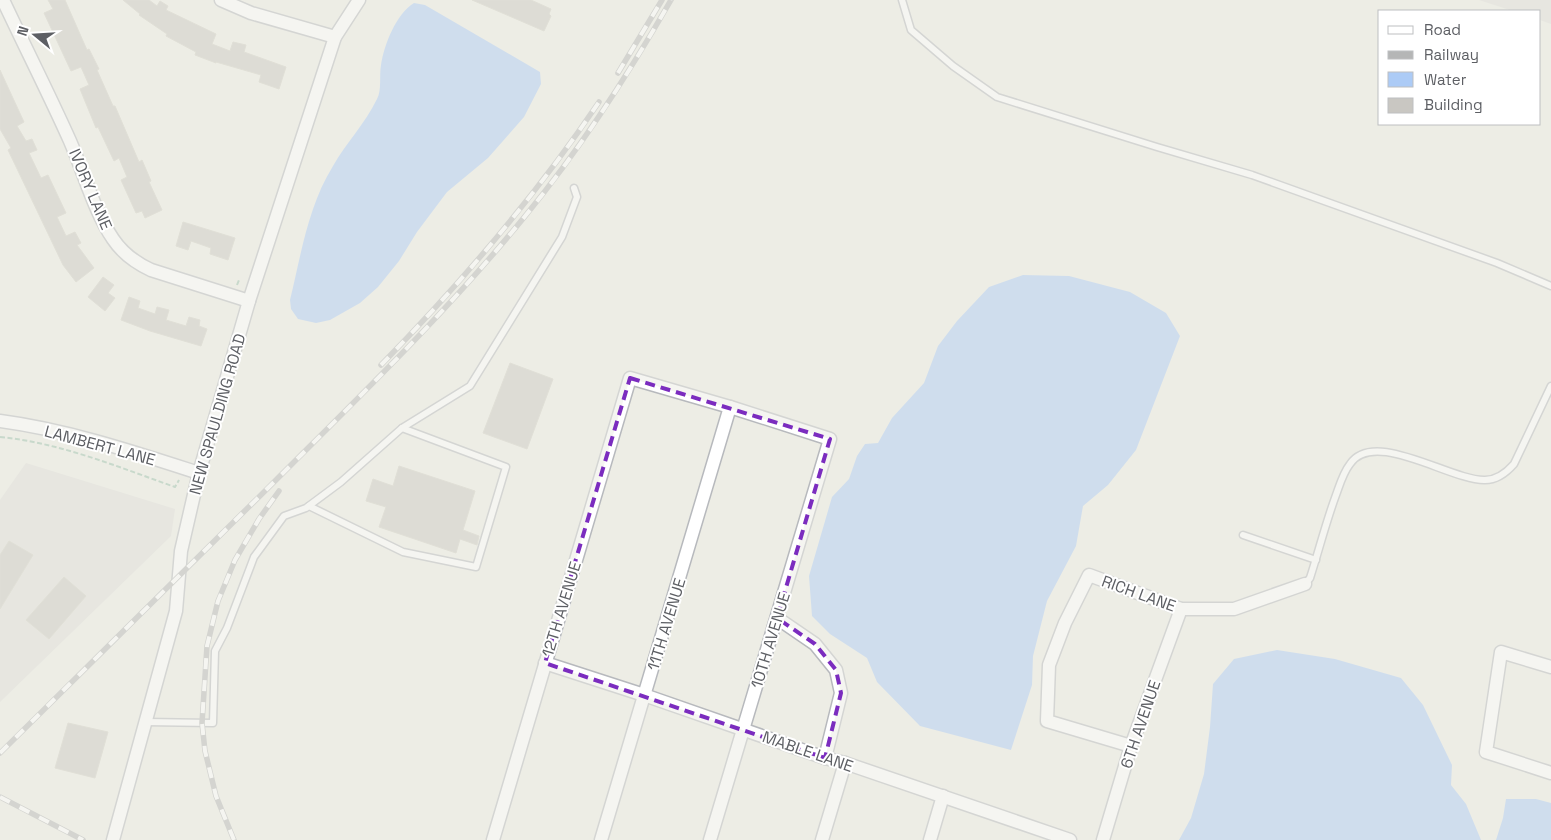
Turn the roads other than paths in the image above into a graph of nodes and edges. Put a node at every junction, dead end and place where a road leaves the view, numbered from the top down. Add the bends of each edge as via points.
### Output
1 (3, 0) edge
2 (221, 0) edge
3 (359, 0) edge
4 (902, 0) edge
5 (335, 36) junction
6 (574, 188) dead end
7 (1551, 286) edge
8 (249, 301) junction
9 (1551, 386) edge
10 (730, 407) junction
11 (0, 421) edge
12 (402, 428) junction
13 (199, 473) junction
14 (309, 506) junction
15 (1243, 535) dead end
16 (1316, 560) junction
17 (1305, 584) joint
18 (1181, 609) junction
19 (777, 618) junction
20 (545, 663) junction
21 (1551, 667) edge
22 (644, 694) junction
23 (145, 722) junction
24 (743, 728) junction
25 (1132, 746) junction
26 (825, 758) junction
27 (845, 763) junction
28 (1551, 772) edge
29 (943, 796) junction
30 (1041, 835) edge
31 (113, 840) edge
32 (493, 840) edge
33 (601, 840) edge
34 (710, 840) edge
35 (822, 840) edge
36 (930, 840) edge
37 (1070, 840) edge
38 (1103, 840) edge

1 - 8 street, IVORY LANE via 70,141 101,216 121,249 135,262 151,270
2 - 5 street via 251,13
3 - 5 street, NEW SPAULDING ROAD
4 - 7 lane via 911,30 996,97 1252,175 1497,263
5 - 8 street, NEW SPAULDING ROAD
6 - 12 lane via 577,197 562,238 470,386
8 - 13 street, NEW SPAULDING ROAD
9 - 16 lane via 1514,464 1496,478 1486,480 1461,476 1385,451 1356,456 1343,477
10 - 19 street, 10TH AVENUE via 830,440
10 - 20 street, 12TH AVENUE via 630,378
10 - 22 street, 11TH AVENUE
11 - 13 street, LAMBERT LANE via 77,436
12 - 14 lane
12 - 14 lane via 506,467 476,567 403,552
13 - 23 street, NEW SPAULDING ROAD via 181,551 176,611
14 - 23 lane via 284,516 254,557 215,651 213,723
15 - 16 lane
16 - 17 lane
17 - 18 street, RICH LANE via 1234,609
18 - 25 street, 6TH AVENUE
18 - 25 street, RICH LANE via 1089,576 1065,623 1049,665 1047,721
19 - 24 street, 10TH AVENUE
19 - 26 street via 815,644 836,670 841,693
20 - 22 street, MABLE LANE
20 - 32 street, 12TH AVENUE
21 - 28 street via 1501,652 1486,752
22 - 24 street, MABLE LANE
22 - 33 street, 11TH AVENUE
23 - 31 street, NEW SPAULDING ROAD
24 - 26 street, MABLE LANE
24 - 34 street, 10TH AVENUE
25 - 38 street, 6TH AVENUE
26 - 27 street, MABLE LANE
27 - 29 street, MABLE LANE
27 - 35 street
29 - 30 street, MABLE LANE
29 - 36 street
30 - 37 street, MABLE LANE

